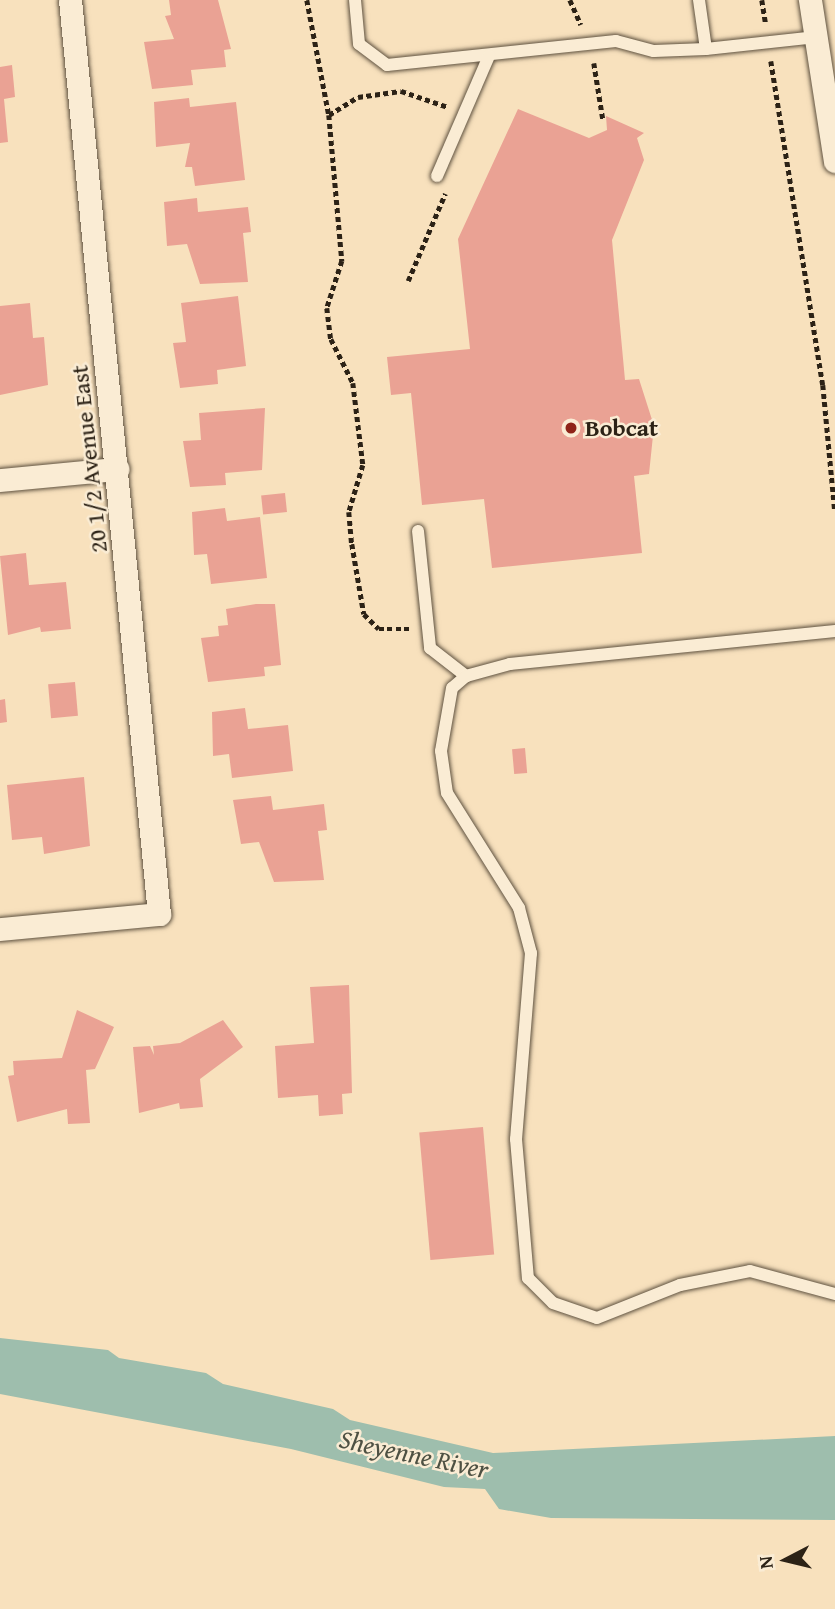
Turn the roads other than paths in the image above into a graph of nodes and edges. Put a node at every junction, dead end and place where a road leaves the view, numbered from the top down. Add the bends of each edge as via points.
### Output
1 (70, 0) edge
2 (355, 0) edge
3 (699, 0) edge
4 (810, 0) edge
5 (816, 37) junction
6 (706, 49) junction
7 (489, 56) junction
8 (835, 161) edge
9 (437, 176) dead end
10 (117, 469) junction
11 (0, 480) edge
12 (418, 531) dead end
13 (835, 631) edge
14 (466, 676) junction
15 (0, 929) edge
16 (835, 1294) edge

1 - 10 street, 20 1/2 Avenue East
2 - 7 lane via 359,44 387,65
3 - 6 lane
4 - 5 street
5 - 6 lane
5 - 8 street
6 - 7 lane via 654,51 616,41
7 - 9 lane
10 - 11 street
10 - 15 street, 20 1/2 Avenue East via 159,914
12 - 14 lane via 430,648
13 - 14 lane via 510,664
14 - 16 lane via 452,688 442,722 447,793 519,908 531,953 516,1139 528,1278 553,1303 597,1318 680,1285 750,1271

